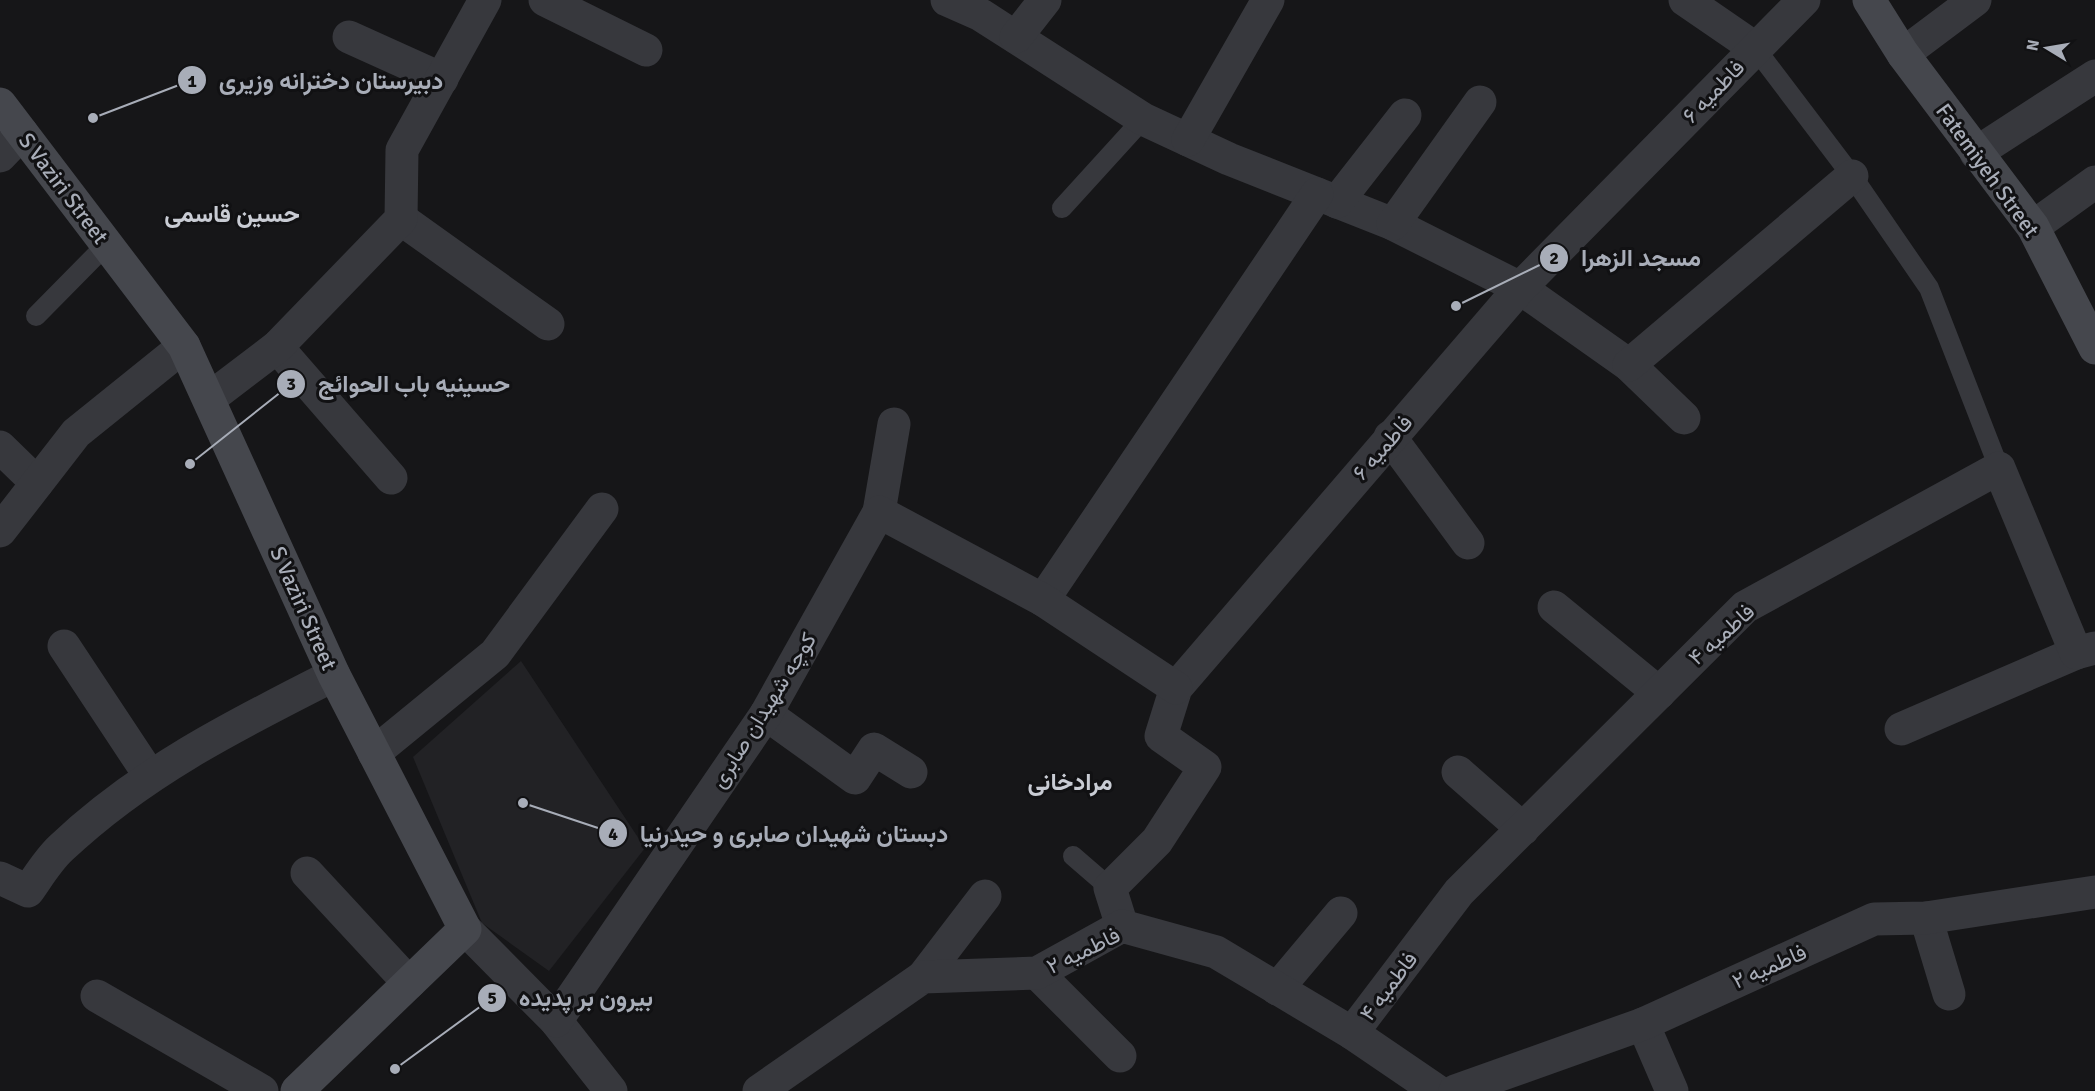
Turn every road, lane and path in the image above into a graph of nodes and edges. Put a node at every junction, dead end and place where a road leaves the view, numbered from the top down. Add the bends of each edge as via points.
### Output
1 (485, 0) edge
2 (545, 0) edge
3 (947, 0) edge
4 (1045, 0) edge
5 (1268, 0) edge
6 (1685, 0) edge
7 (1804, 0) edge
8 (1869, 0) edge
9 (1975, 0) edge
10 (349, 37) dead end
11 (1016, 38) junction
12 (1755, 48) junction
13 (645, 50) dead end
14 (1903, 54) junction
15 (2095, 76) edge
16 (442, 79) junction
17 (1480, 102) dead end
18 (0, 104) edge
19 (1405, 115) dead end
20 (1143, 119) junction
21 (22, 133) junction
22 (1188, 140) junction
23 (1976, 153) junction
24 (0, 156) edge
25 (1852, 176) junction
26 (2095, 182) edge
27 (1327, 198) junction
28 (1062, 208) dead end
29 (401, 219) junction
30 (1393, 224) junction
31 (2033, 227) junction
32 (107, 244) junction
33 (1520, 288) junction
34 (2086, 310) edge
35 (36, 316) dead end
36 (548, 324) dead end
37 (184, 346) junction
38 (277, 347) junction
39 (2095, 348) edge
40 (1629, 365) junction
41 (210, 398) junction
42 (1684, 418) dead end
43 (894, 424) dead end
44 (1390, 437) junction
45 (0, 447) edge
46 (1999, 468) junction
47 (391, 478) dead end
48 (37, 483) junction
49 (602, 509) dead end
50 (879, 512) junction
51 (0, 531) edge
52 (1468, 543) dead end
53 (1043, 600) junction
54 (1554, 607) dead end
55 (64, 646) dead end
56 (2085, 651) edge
57 (334, 675) junction
58 (1176, 688) junction
59 (1659, 693) junction
60 (766, 714) junction
61 (1901, 729) dead end
62 (374, 753) junction
63 (911, 772) dead end
64 (1458, 772) dead end
65 (150, 776) junction
66 (1523, 829) junction
67 (1073, 856) dead end
68 (307, 873) dead end
69 (0, 878) edge
70 (1110, 888) junction
71 (2095, 892) edge
72 (986, 896) dead end
73 (1341, 913) dead end
74 (1926, 918) junction
75 (1122, 926) junction
76 (465, 929) junction
77 (1037, 973) junction
78 (923, 977) junction
79 (410, 983) junction
80 (1277, 989) junction
81 (1949, 994) dead end
82 (97, 996) dead end
83 (556, 1021) junction
84 (1643, 1023) junction
85 (1352, 1033) junction
86 (1120, 1056) dead end
87 (777, 1086) edge
88 (262, 1091) edge
89 (297, 1091) edge
90 (611, 1091) edge
91 (1437, 1091) edge
92 (1455, 1091) edge
93 (1672, 1091) edge

1 - 16 street
2 - 13 street
3 - 11 street via 981,15
4 - 11 street
5 - 22 street
6 - 12 street
7 - 12 street, فاطمیه ۶
8 - 14 street, Fatemiyeh Street
9 - 14 street
10 - 16 street
11 - 20 street
12 - 25 lane
12 - 33 street, فاطمیه ۶
14 - 23 street, Fatemiyeh Street
15 - 23 street
16 - 29 street via 402,150
17 - 30 street
18 - 21 street, S Vaziri Street
19 - 27 street
20 - 22 street
20 - 28 lane
21 - 24 street
21 - 32 street, S Vaziri Street
22 - 27 street
23 - 31 street, Fatemiyeh Street
25 - 40 street
25 - 46 lane via 1929,288
26 - 31 street
27 - 30 street
27 - 53 street
29 - 36 street
29 - 38 street
30 - 33 street
31 - 34 street, Fatemiyeh Street
32 - 35 lane
32 - 37 street, S Vaziri Street
33 - 40 street
33 - 44 street, فاطمیه ۶
34 - 39 street, Fatemiyeh Street
37 - 41 street, S Vaziri Street
37 - 48 street via 76,433
38 - 41 street
38 - 47 street
40 - 42 street
41 - 57 street, S Vaziri Street
43 - 50 street, کوچه شهیدان صابری
44 - 52 street
44 - 58 street, فاطمیه ۶
45 - 48 street
46 - 56 street
46 - 59 street, فاطمیه ۴ via 1745,607
48 - 51 street
49 - 62 street via 495,654
50 - 53 street
50 - 60 street, کوچه شهیدان صابری
53 - 58 street
54 - 59 street
55 - 65 street
56 - 61 street
57 - 62 street, S Vaziri Street
57 - 65 street via 207,740
58 - 70 street, فاطمیه ۶ via 1161,736 1205,767 1156,841
59 - 66 street, فاطمیه ۴
60 - 63 street via 855,778 874,749
60 - 83 street, کوچه شهیدان صابری
62 - 76 street, S Vaziri Street
64 - 66 street
65 - 69 street via 60,849 28,891
66 - 85 street, فاطمیه ۴ via 1459,892
67 - 70 lane
68 - 79 street
70 - 75 street
71 - 74 street, فاطمیه ۲
72 - 78 street
73 - 80 street
74 - 81 street
74 - 84 street, فاطمیه ۲ via 1874,919
75 - 77 street, فاطمیه ۲
75 - 80 street, فاطمیه ۲ via 1216,952
76 - 79 street
76 - 83 street
77 - 78 street, فاطمیه ۲
77 - 86 street
78 - 87 street
79 - 89 street
80 - 85 street, فاطمیه ۲
82 - 88 street
83 - 90 street
84 - 92 street, فاطمیه ۲
84 - 93 street
85 - 91 street, فاطمیه ۲

